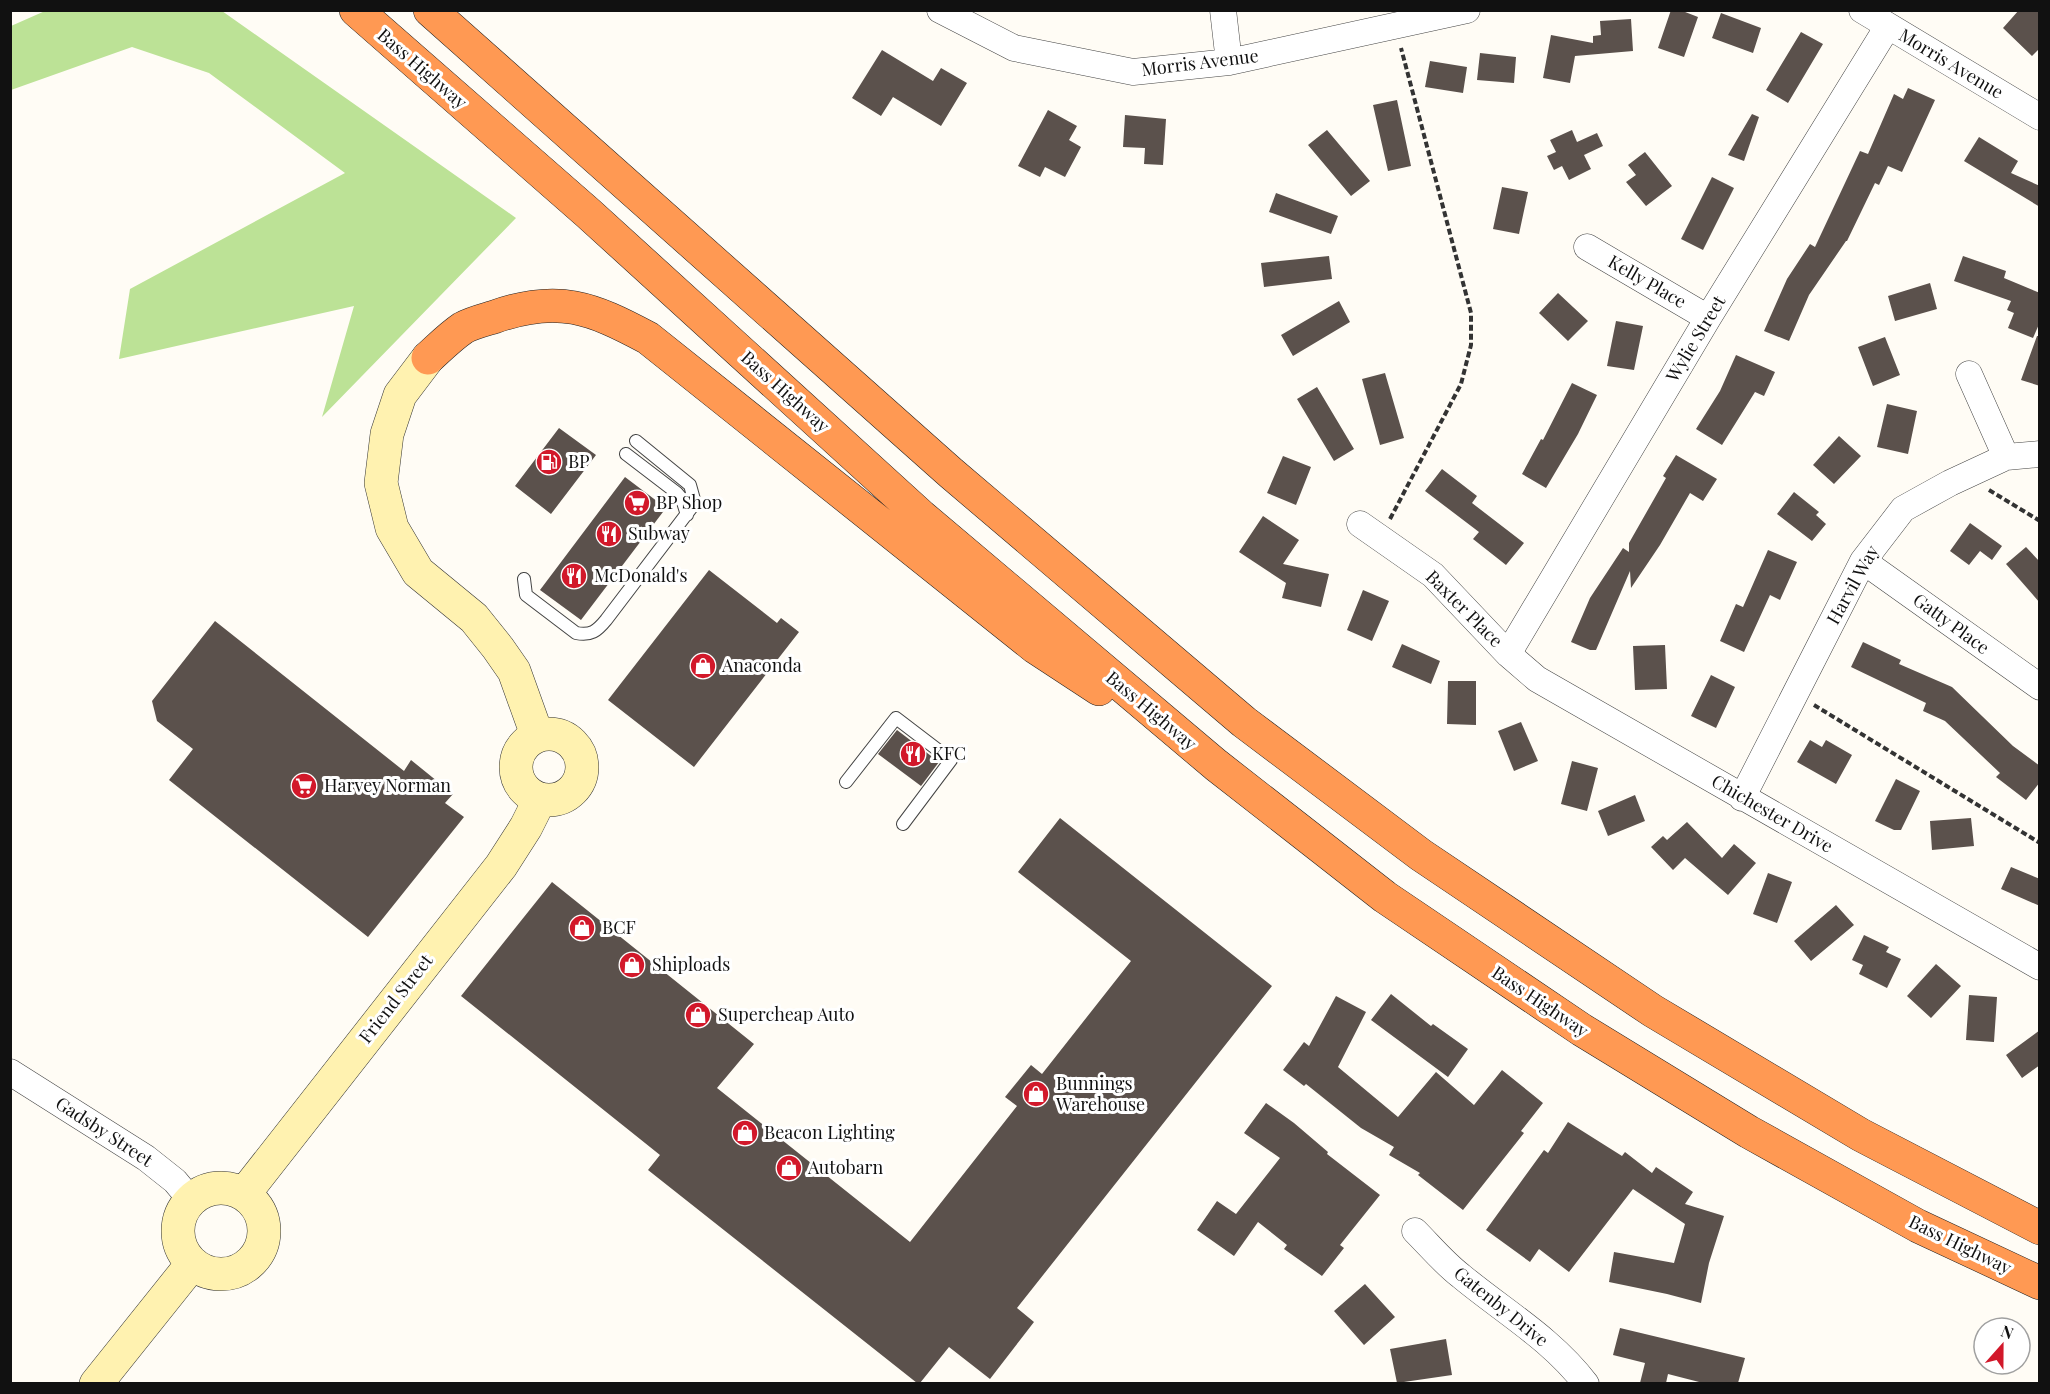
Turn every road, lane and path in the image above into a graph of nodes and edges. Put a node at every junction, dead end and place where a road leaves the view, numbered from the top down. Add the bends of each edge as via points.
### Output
1 (356, 10) edge
2 (430, 10) edge
3 (940, 10) edge
4 (1223, 10) edge
5 (1467, 10) edge
6 (1862, 10) edge
7 (1395, 26) junction
8 (1887, 26) junction
9 (1229, 62) junction
10 (2040, 117) edge
11 (1587, 247) dead end
12 (1708, 318) junction
13 (428, 358) joint
14 (1969, 374) dead end
15 (636, 441) dead end
16 (626, 454) dead end
17 (2040, 454) edge
18 (2006, 457) junction
19 (1965, 476) junction
20 (687, 515) junction
21 (2040, 521) edge
22 (1370, 531) joint
23 (1863, 561) junction
24 (525, 579) dead end
25 (1508, 654) junction
26 (2040, 687) edge
27 (1795, 694) junction
28 (537, 735) junction
29 (1216, 765) junction
30 (846, 782) dead end
31 (1742, 798) junction
32 (540, 799) junction
33 (903, 824) dead end
34 (2040, 843) edge
35 (2040, 967) edge
36 (10, 1072) edge
37 (244, 1194) junction
38 (190, 1199) junction
39 (1918, 1226) junction
40 (2040, 1228) edge
41 (1415, 1231) dead end
42 (192, 1264) junction
43 (2040, 1283) edge
44 (2040, 1293) edge
45 (96, 1383) edge
46 (1586, 1383) edge

1 - 29 highway, Bass Highway via 588,213 921,516
2 - 40 highway via 951,473 1253,729 1421,855 1653,1011 1861,1135
3 - 9 street, Morris Avenue via 1014,48 1133,72
4 - 9 street
5 - 7 street, Morris Avenue
6 - 8 street, Morris Avenue
7 - 9 street, Morris Avenue
7 - 22 path via 1471,313 1471,345 1461,384
8 - 10 street, Morris Avenue
8 - 12 street, Wylie Street
11 - 12 street, Kelly Place
12 - 25 street, Wylie Street
13 - 28 street via 400,395 387,434 381,483 392,528 418,572 474,618 503,656 513,671
13 - 29 highway via 464,327 513,310 553,305 584,309 614,320 648,338 1035,647
14 - 18 street
15 - 20 lane via 690,485 695,503
16 - 20 lane via 677,493
17 - 18 street, Harvil Way
18 - 19 street, Harvil Way
19 - 21 path
19 - 23 street, Harvil Way via 1903,509
20 - 24 lane via 595,632 576,633 543,609 526,595
22 - 25 street, Baxter Place via 1433,575
23 - 26 street, Gatty Place
23 - 27 street, Harvil Way
25 - 31 street, Chichester Drive via 1537,678
27 - 31 street, Harvil Way
27 - 34 path
28 - 32 street via 526,742 516,763 521,785
28 - 32 street via 548,733 566,738 581,755 583,767 581,778 564,797
29 - 39 highway, Bass Highway via 1385,897 1582,1030 1749,1132
30 - 33 lane via 896,718 951,760
31 - 35 street, Chichester Drive
32 - 37 street, Friend Street via 501,866
36 - 38 street, Gadsby Street via 146,1158 175,1180
37 - 38 street via 216,1187
37 - 42 street via 255,1203 265,1230 256,1257 246,1267 218,1275
38 - 42 street via 177,1224 178,1239
39 - 43 highway, Bass Highway
39 - 44 highway
41 - 46 street, Gatenby Drive via 1460,1276 1516,1316
42 - 45 street

